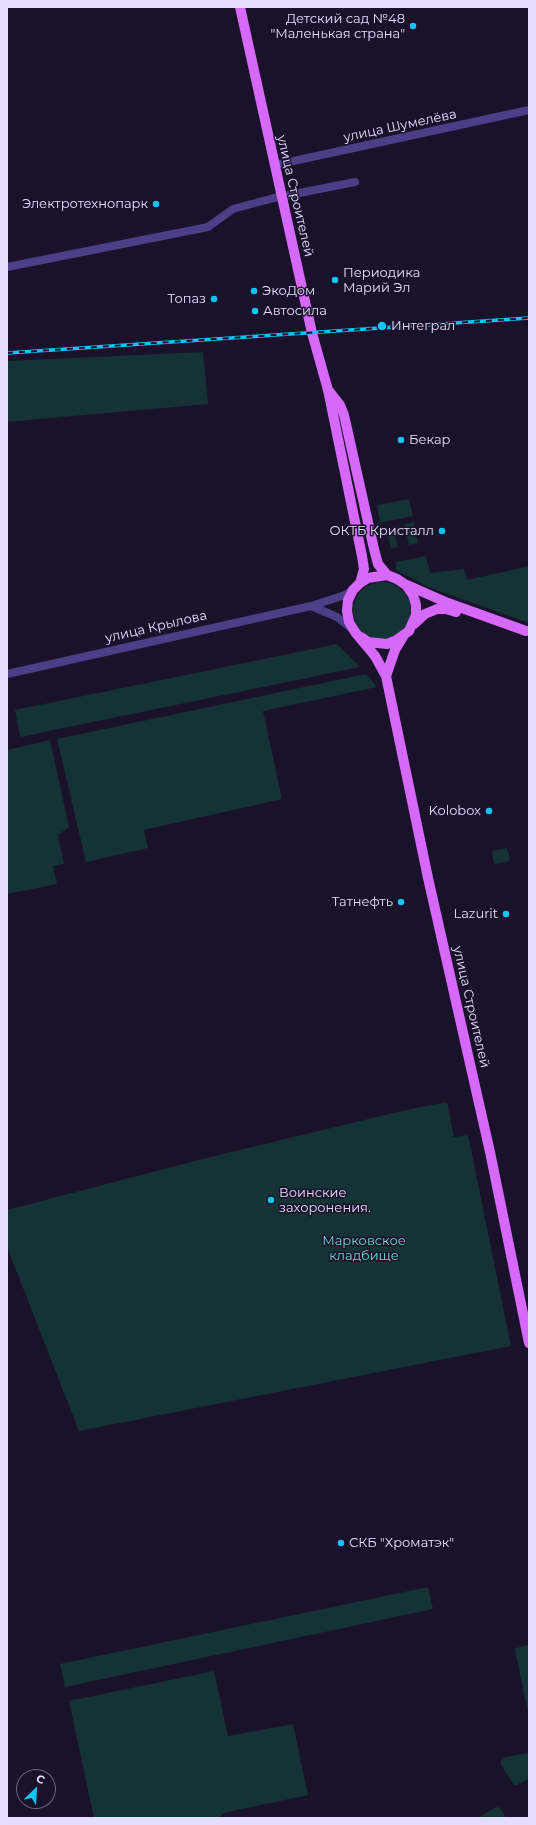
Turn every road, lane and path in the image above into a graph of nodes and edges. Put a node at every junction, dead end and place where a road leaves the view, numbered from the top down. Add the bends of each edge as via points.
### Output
1 (240, 7) edge
2 (529, 110) edge
3 (275, 165) junction
4 (355, 182) dead end
5 (282, 197) junction
6 (7, 267) edge
7 (328, 390) junction
8 (387, 576) junction
9 (406, 585) junction
10 (356, 586) junction
11 (311, 606) junction
12 (412, 625) junction
13 (528, 630) edge
14 (358, 634) junction
15 (403, 637) junction
16 (7, 674) edge
17 (386, 676) junction
18 (529, 1343) edge

1 - 3 main road, улица Строителей
2 - 3 street, улица Шумелёва
3 - 5 main road, улица Строителей
4 - 5 street
5 - 6 street via 232,209 208,227
5 - 7 main road, улица Строителей via 312,333
7 - 8 main road, улица Строителей via 340,405 344,415 378,564
7 - 10 main road, улица Строителей via 364,569
8 - 9 main road
8 - 10 main road via 368,578
9 - 12 main road via 416,605
9 - 13 main road
10 - 11 street, улица Крылова via 345,595
10 - 14 main road, улица Строителей via 348,600 347,611 349,622
11 - 14 street via 337,617
11 - 16 street, улица Крылова
12 - 13 main road via 425,614 442,608 497,627
12 - 15 main road
14 - 15 main road via 373,643 386,644
14 - 17 main road, улица Строителей
15 - 17 main road
17 - 18 main road, улица Строителей via 428,878 489,1145

